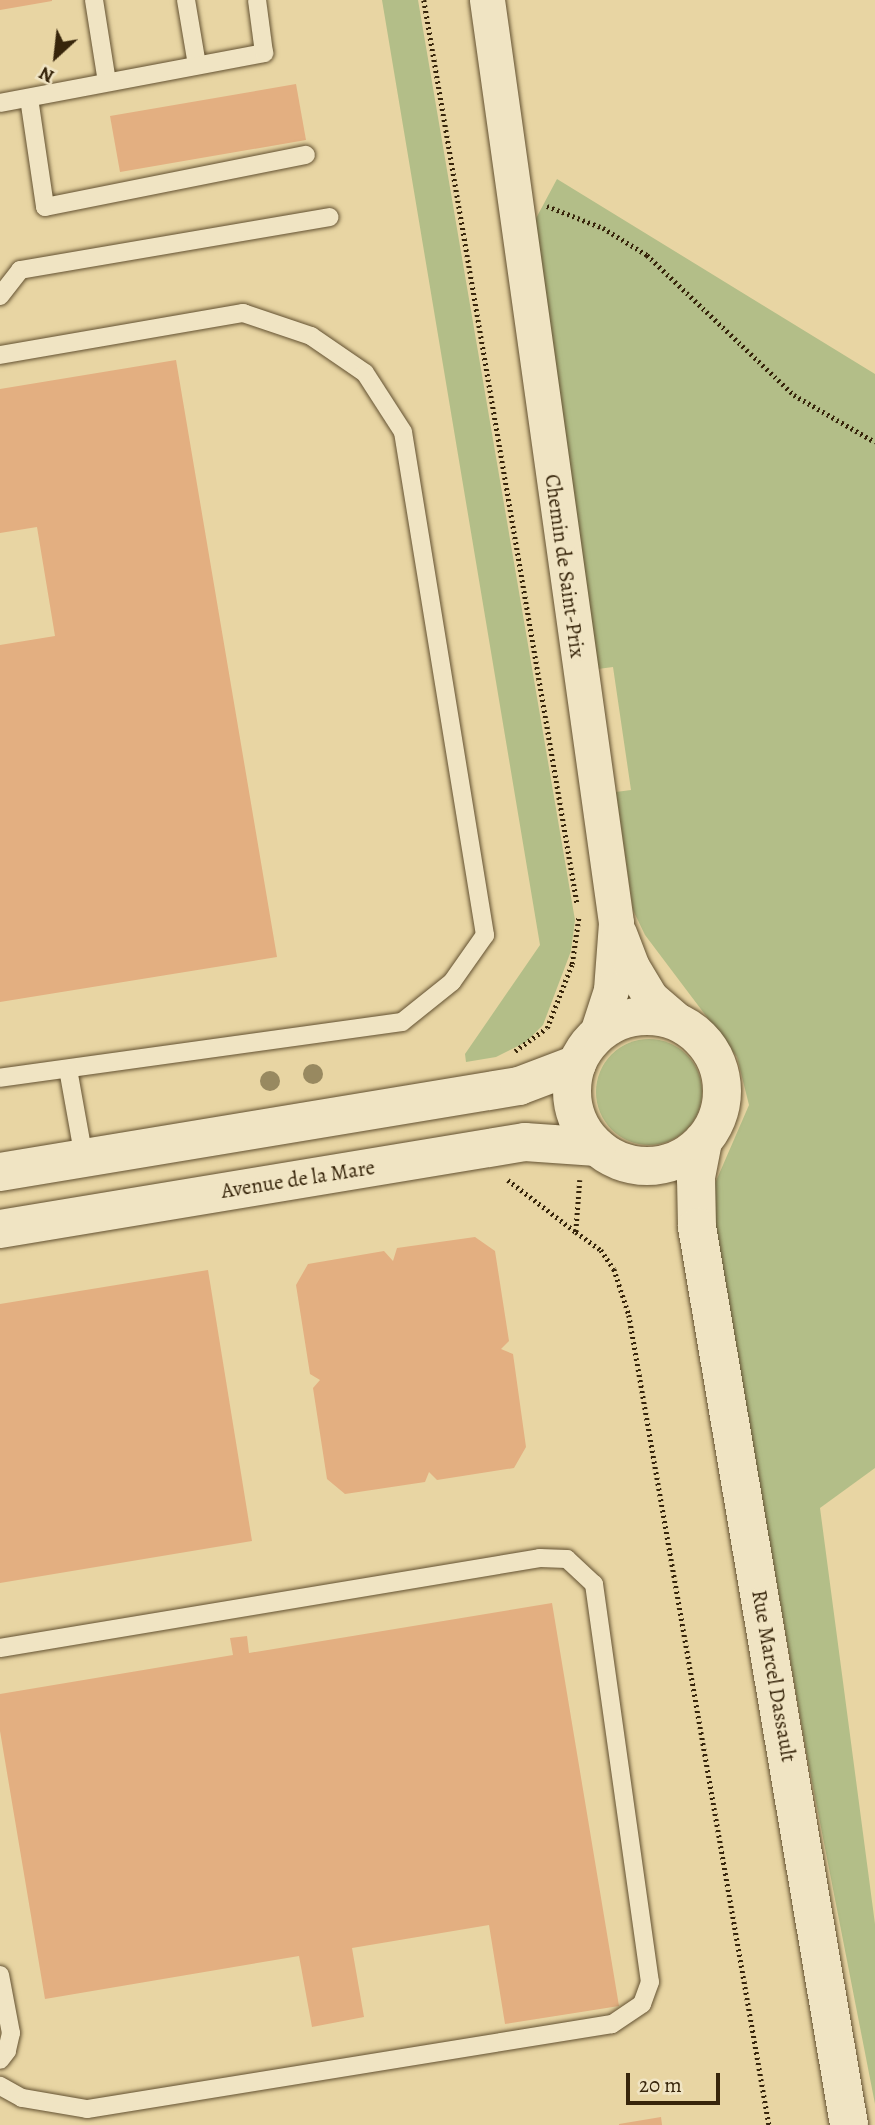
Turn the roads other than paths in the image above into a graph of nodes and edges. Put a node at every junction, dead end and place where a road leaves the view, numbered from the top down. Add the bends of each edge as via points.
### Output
1 (94, 0) edge
2 (186, 0) edge
3 (257, 0) edge
4 (487, 0) edge
5 (197, 65) junction
6 (107, 82) junction
7 (29, 98) junction
8 (0, 103) edge
9 (306, 155) dead end
10 (329, 217) dead end
11 (0, 296) edge
12 (0, 355) edge
13 (615, 923) junction
14 (685, 1027) junction
15 (586, 1050) junction
16 (68, 1069) junction
17 (0, 1078) edge
18 (703, 1140) junction
19 (84, 1158) junction
20 (589, 1158) junction
21 (635, 1165) junction
22 (0, 1172) edge
23 (697, 1227) junction
24 (0, 1229) edge
25 (0, 1647) edge
26 (0, 1975) edge
27 (0, 2060) edge
28 (0, 2086) edge
29 (849, 2125) edge

1 - 6 lane
2 - 5 lane
3 - 5 lane via 264,53
4 - 13 street, Chemin de Saint-Prix
5 - 6 lane
6 - 7 lane
7 - 8 lane
7 - 9 lane via 45,207
10 - 11 lane via 20,270
12 - 16 lane via 243,313 311,336 365,373 403,432 485,935 452,982 402,1022
13 - 14 street, Chemin de Saint-Prix via 650,997
13 - 15 street, Chemin de Saint-Prix via 611,990
14 - 15 street via 643,1016 615,1023
14 - 18 street via 707,1046 722,1086 718,1115
15 - 19 street via 519,1086
15 - 20 street via 574,1109
16 - 17 lane
16 - 19 lane
18 - 21 street via 668,1163
18 - 23 street, Rue Marcel Dassault via 696,1178
19 - 22 street
20 - 21 street
20 - 24 street, Avenue de la Mare via 525,1142
21 - 23 street, Rue Marcel Dassault via 669,1189
23 - 29 street, Rue Marcel Dassault
25 - 28 lane via 540,1558 567,1559 594,1584 650,1982 642,2004 612,2024 114,2105 87,2109 22,2098
26 - 27 lane via 11,2033 8,2051

